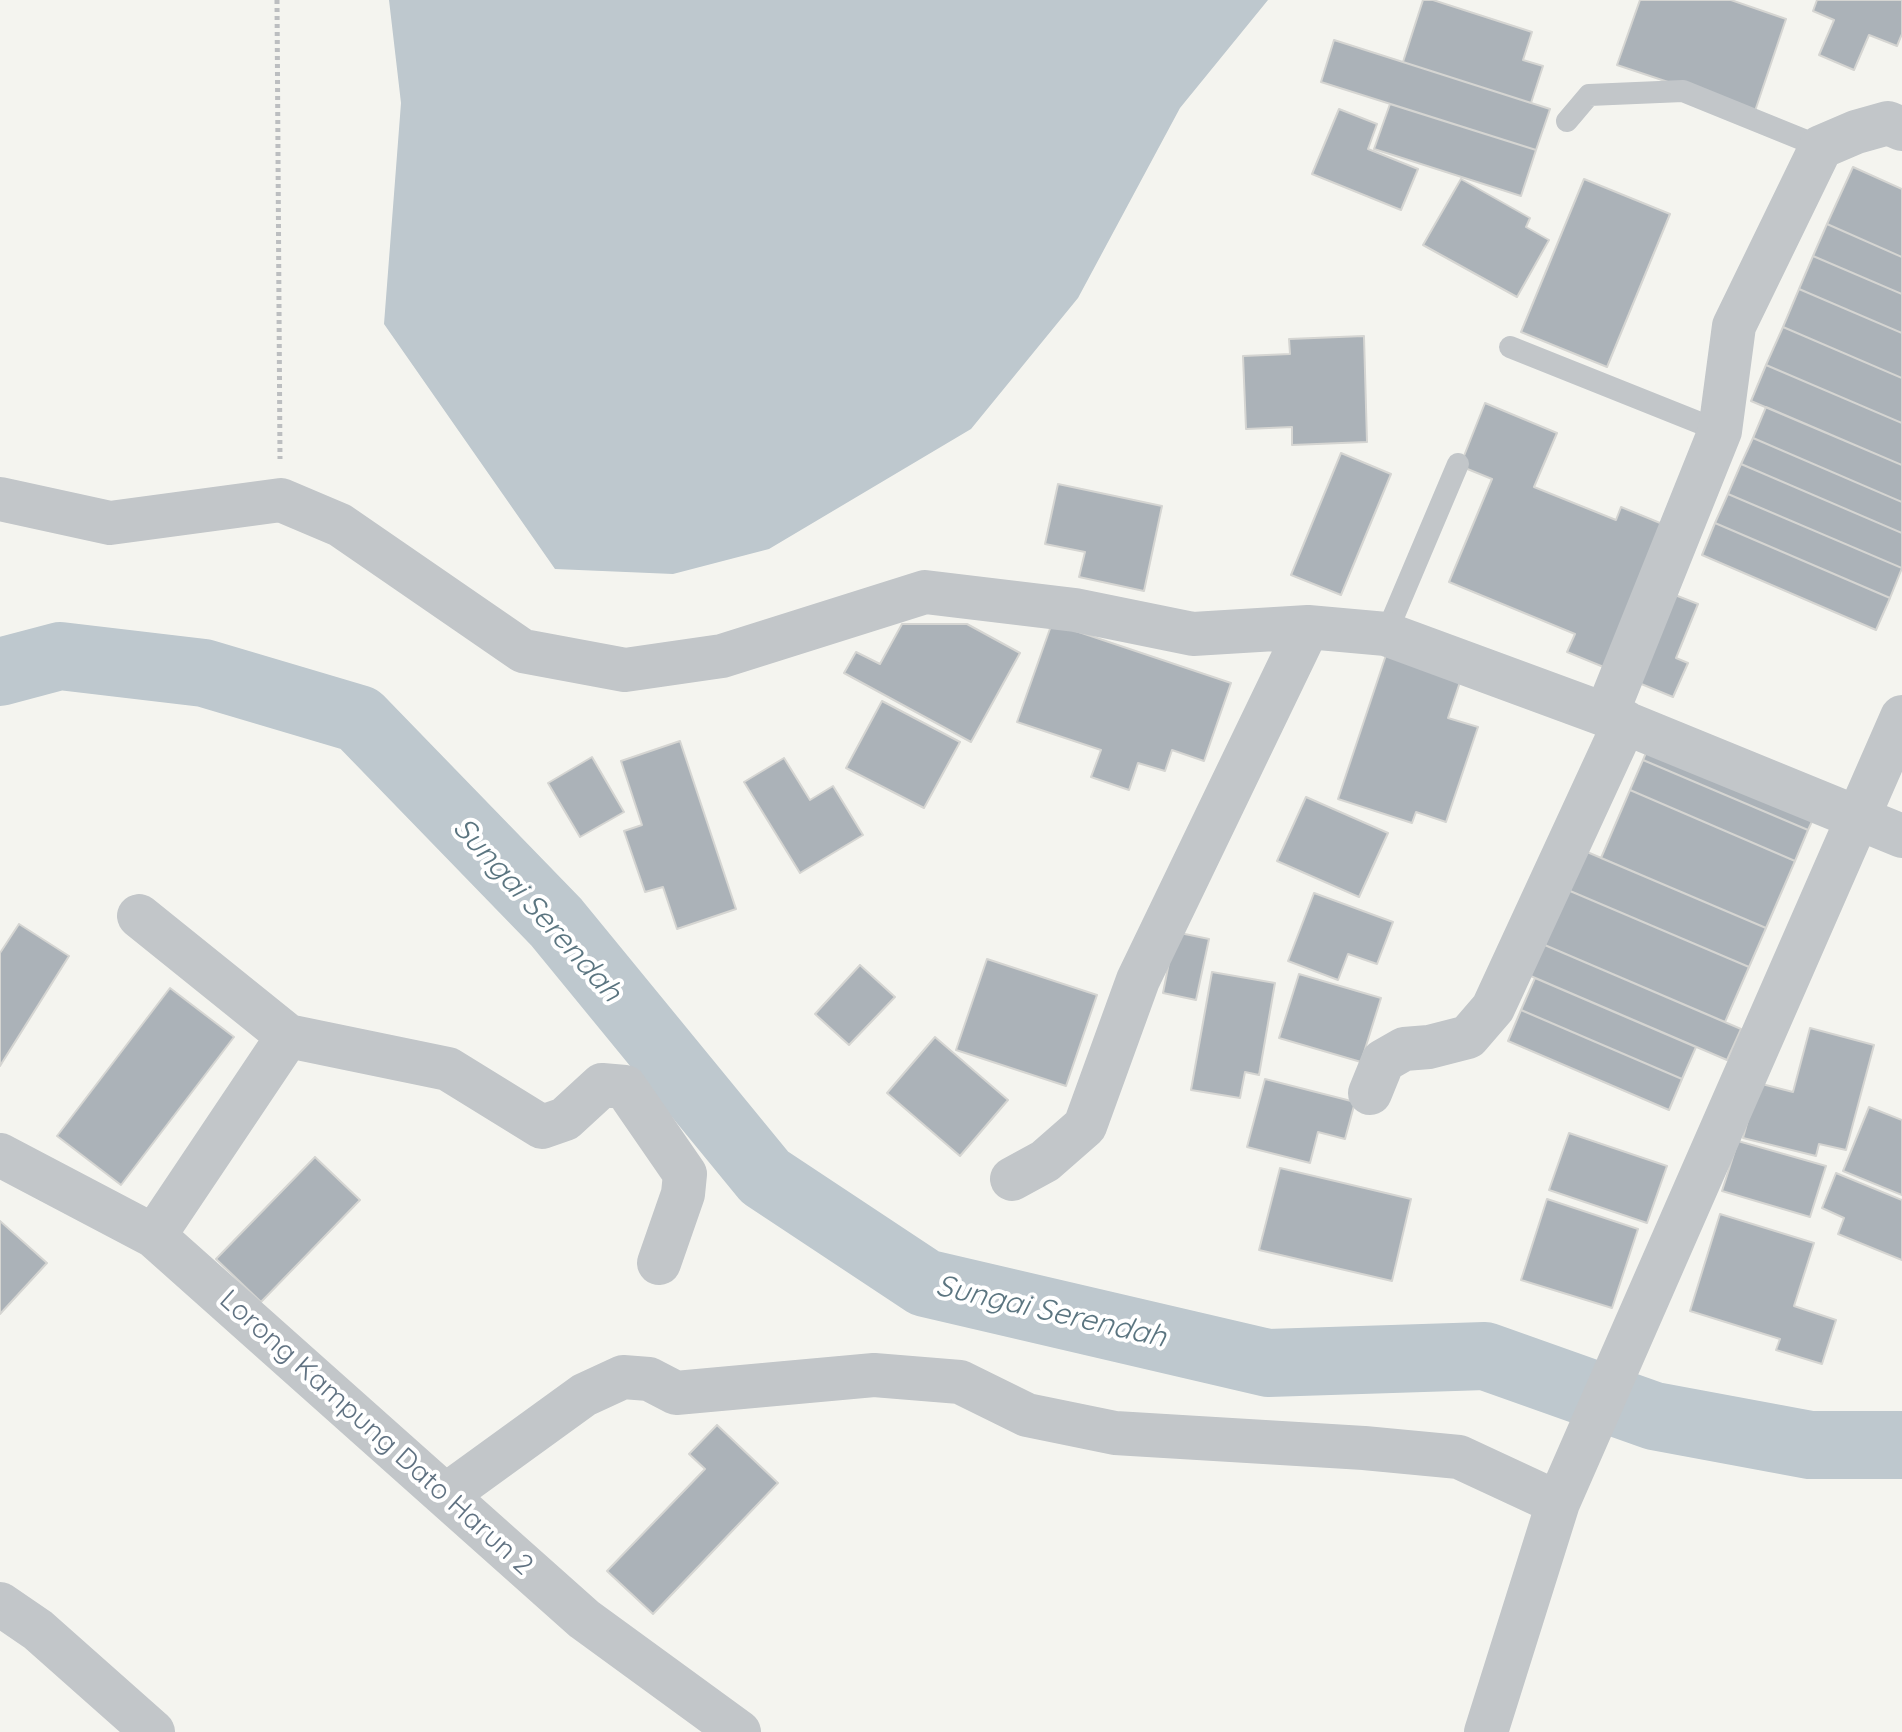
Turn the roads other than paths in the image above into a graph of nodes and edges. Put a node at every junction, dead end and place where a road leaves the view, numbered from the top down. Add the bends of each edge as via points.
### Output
1 (1567, 121) dead end
2 (1902, 129) edge
3 (1821, 147) junction
4 (1510, 347) dead end
5 (1720, 431) junction
6 (1458, 464) dead end
7 (0, 499) edge
8 (1308, 627) junction
9 (1386, 634) junction
10 (1902, 717) edge
11 (1616, 719) junction
12 (1857, 819) junction
13 (1902, 836) edge
14 (139, 916) dead end
15 (288, 1036) junction
16 (1370, 1093) dead end
17 (0, 1155) edge
18 (1012, 1179) dead end
19 (154, 1236) junction
20 (659, 1263) dead end
21 (446, 1495) junction
22 (1558, 1503) junction
23 (0, 1604) edge
24 (153, 1732) edge
25 (739, 1732) edge
26 (1486, 1732) edge

1 - 3 lane via 1589,95 1683,91
2 - 3 street via 1888,123
3 - 5 street via 1734,326
4 - 5 lane
5 - 11 street
6 - 9 lane
7 - 8 street via 110,523 281,500 340,525 523,651 625,670 722,656 925,592 1075,610 1193,634
8 - 9 street
8 - 18 street via 1138,980 1085,1126 1045,1161
9 - 11 street
10 - 12 street
11 - 12 street
11 - 16 street via 1493,1008 1468,1037 1404,1049 1383,1061
12 - 13 street
12 - 22 street
14 - 15 street
15 - 19 street
15 - 20 street via 448,1069 542,1127 565,1119 602,1085 625,1087 685,1174
17 - 19 street, Lorong Kampung Dato Harun 2
19 - 21 street, Lorong Kampung Dato Harun 2
21 - 22 street via 584,1395 623,1377 649,1379 676,1393 874,1375 960,1382 1027,1415 1115,1433 1459,1457
21 - 25 street, Lorong Kampung Dato Harun 2 via 584,1619
22 - 26 street
23 - 24 street via 38,1630

